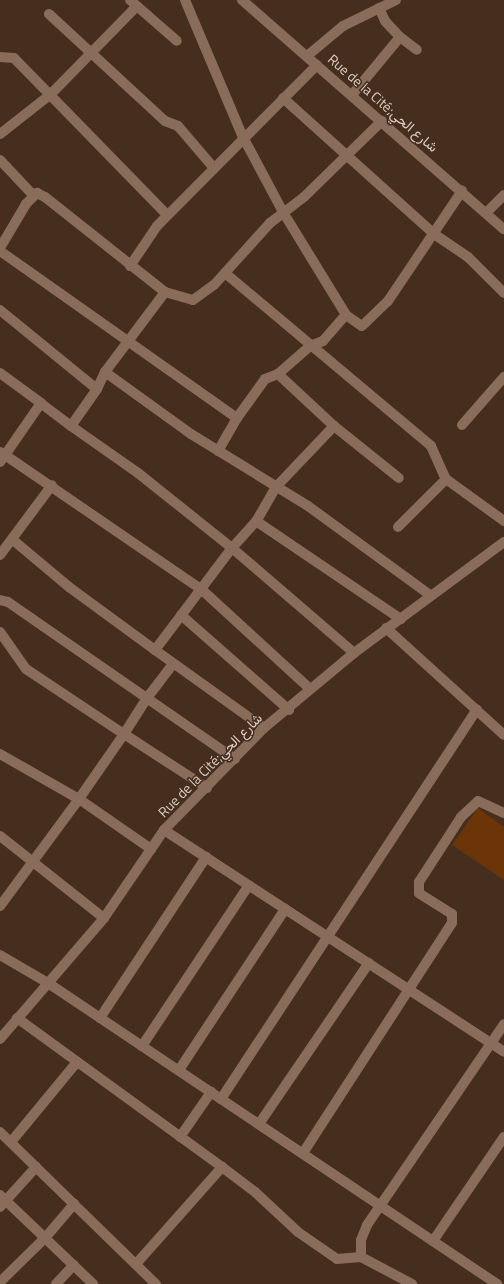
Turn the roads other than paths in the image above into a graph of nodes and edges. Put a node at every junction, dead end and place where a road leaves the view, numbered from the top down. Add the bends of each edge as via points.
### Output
1 (185, 0) edge
2 (242, 0) edge
3 (396, 0) edge
4 (134, 3) edge
5 (379, 8) junction
6 (48, 14) dead end
7 (400, 37) junction
8 (177, 41) dead end
9 (417, 50) dead end
10 (91, 53) junction
11 (306, 56) junction
12 (0, 57) edge
13 (317, 65) junction
14 (51, 94) junction
15 (352, 95) junction
16 (283, 98) junction
17 (382, 121) junction
18 (0, 134) edge
19 (243, 137) junction
20 (347, 155) junction
21 (0, 160) edge
22 (213, 167) junction
23 (462, 190) junction
24 (37, 193) junction
25 (504, 195) edge
26 (283, 212) junction
27 (487, 212) junction
28 (167, 215) junction
29 (504, 229) edge
30 (434, 234) junction
31 (0, 248) edge
32 (0, 251) edge
33 (130, 266) junction
34 (225, 273) junction
35 (165, 292) junction
36 (504, 293) edge
37 (0, 310) edge
38 (346, 315) junction
39 (129, 340) junction
40 (310, 346) junction
41 (105, 372) junction
42 (0, 373) edge
43 (278, 374) junction
44 (504, 377) edge
45 (97, 389) junction
46 (41, 403) junction
47 (236, 418) junction
48 (462, 425) dead end
49 (71, 426) junction
50 (334, 426) junction
51 (218, 451) junction
52 (2, 456) edge
53 (399, 478) dead end
54 (446, 479) junction
55 (52, 485) junction
56 (276, 487) junction
57 (256, 521) junction
58 (504, 521) edge
59 (398, 527) dead end
60 (13, 540) junction
61 (504, 542) edge
62 (232, 548) junction
63 (0, 555) edge
64 (200, 589) junction
65 (430, 595) junction
66 (0, 600) edge
67 (181, 615) junction
68 (401, 619) junction
69 (386, 628) junction
70 (0, 632) edge
71 (155, 650) junction
72 (354, 653) junction
73 (173, 664) junction
74 (310, 689) junction
75 (147, 698) junction
76 (289, 710) junction
77 (477, 710) junction
78 (264, 728) junction
79 (124, 734) junction
80 (504, 735) edge
81 (0, 754) edge
82 (235, 759) junction
83 (207, 788) junction
84 (79, 799) junction
85 (504, 813) edge
86 (164, 830) junction
87 (0, 836) edge
88 (151, 849) junction
89 (206, 857) junction
90 (33, 861) junction
91 (249, 885) junction
92 (0, 906) edge
93 (285, 909) junction
94 (104, 918) junction
95 (327, 936) junction
96 (0, 955) edge
97 (369, 963) junction
98 (48, 983) junction
99 (410, 990) junction
100 (18, 1018) junction
101 (100, 1018) junction
102 (504, 1024) edge
103 (0, 1038) edge
104 (491, 1042) junction
105 (142, 1046) junction
106 (504, 1052) edge
107 (77, 1062) junction
108 (179, 1070) junction
109 (211, 1092) junction
110 (221, 1098) junction
111 (259, 1124) junction
112 (0, 1132) edge
113 (180, 1137) junction
114 (504, 1137) edge
115 (10, 1142) junction
116 (303, 1153) junction
117 (36, 1167) junction
118 (222, 1167) junction
119 (2, 1201) edge
120 (74, 1204) junction
121 (380, 1204) junction
122 (45, 1238) junction
123 (433, 1241) junction
124 (361, 1257) junction
125 (136, 1264) junction
126 (74, 1266) junction
127 (0, 1282) edge
128 (56, 1284) edge
129 (93, 1284) edge
130 (156, 1284) edge
131 (412, 1284) edge
132 (497, 1284) edge

1 - 19 street
2 - 11 street, Rue de la Cité;شارع الحي
3 - 5 street
4 - 8 street
4 - 10 street
5 - 7 street via 385,21
5 - 11 street via 343,26
6 - 10 street
7 - 9 street
7 - 15 street
10 - 14 street
10 - 22 street via 164,121 178,126
11 - 13 street, Rue de la Cité;شارع الحي
12 - 14 street via 14,58
13 - 15 street, Rue de la Cité;شارع الحي
13 - 16 street
14 - 18 street
14 - 28 street
15 - 17 street, Rue de la Cité;شارع الحي
16 - 19 street
16 - 20 street
17 - 20 street
17 - 23 street, Rue de la Cité;شارع الحي
19 - 22 street
19 - 26 street
20 - 26 street via 304,197
20 - 30 street
21 - 24 street via 33,195
22 - 28 street
23 - 27 street, Rue de la Cité;شارع الحي
23 - 30 street
24 - 31 street via 26,204
24 - 33 street
25 - 27 street
26 - 34 street
26 - 38 street
27 - 29 street, Rue de la Cité;شارع الحي
28 - 33 street
30 - 36 street via 468,258
30 - 38 street via 388,301 362,326
32 - 39 street
33 - 35 street
34 - 35 street via 214,285 193,300
34 - 40 street
35 - 39 street
37 - 45 street
38 - 40 street via 322,341
39 - 41 street
39 - 47 street via 203,397
40 - 43 street
40 - 54 street via 431,446
41 - 45 street
41 - 51 street
42 - 46 street
43 - 47 street via 265,380
43 - 50 street
44 - 48 street
45 - 49 street
46 - 49 street
46 - 52 street
47 - 51 street
49 - 62 street via 138,473
50 - 53 street
50 - 56 street
51 - 56 street
52 - 55 street
54 - 58 street
54 - 59 street
55 - 60 street
55 - 64 street
56 - 57 street
56 - 65 street via 308,506
57 - 62 street
57 - 68 street
60 - 63 street
60 - 71 street via 69,586
61 - 65 street, Rue de la Cité;شارع الحي
62 - 64 street
62 - 72 street
64 - 67 street
64 - 74 street
65 - 68 street, Rue de la Cité;شارع الحي
66 - 75 street via 8,602
67 - 71 street
67 - 76 street
68 - 69 street, Rue de la Cité;شارع الحي
69 - 72 street, Rue de la Cité;شارع الحي
69 - 77 street
70 - 79 street via 26,669
71 - 73 street
72 - 74 street, Rue de la Cité;شارع الحي
73 - 75 street
73 - 78 street
74 - 76 street, Rue de la Cité;شارع الحي
75 - 79 street
75 - 82 street
76 - 78 street, Rue de la Cité;شارع الحي
77 - 80 street
77 - 95 street
78 - 82 street, Rue de la Cité;شارع الحي
79 - 83 street
79 - 84 street
81 - 84 street
82 - 83 street, Rue de la Cité;شارع الحي
83 - 86 street, Rue de la Cité;شارع الحي
84 - 88 street
84 - 90 street
85 - 99 street via 478,801 461,817 419,882 419,893 452,914 452,923
86 - 88 street, Rue de la Cité;شارع الحي
86 - 89 street
87 - 90 street
88 - 94 street, Rue de la Cité;شارع الحي
89 - 91 street
89 - 101 street
90 - 92 street
90 - 94 street
91 - 93 street
91 - 105 street
93 - 95 street
93 - 108 street
94 - 98 street, Rue de la Cité;شارع الحي
95 - 97 street
95 - 110 street
96 - 98 street
97 - 99 street
97 - 111 street
98 - 100 street, Rue de la Cité;شارع الحي
98 - 101 street
99 - 104 street
99 - 116 street
100 - 103 street, Rue de la Cité;شارع الحي
100 - 107 street
101 - 105 street
102 - 104 street
104 - 106 street
104 - 121 street
105 - 108 street
107 - 113 street
107 - 115 street
108 - 109 street
109 - 110 street
109 - 113 street
110 - 111 street
111 - 116 street
112 - 115 street
113 - 118 street
114 - 123 street
115 - 117 street
116 - 121 street
117 - 119 street
117 - 120 street
118 - 124 street via 255,1192 298,1232 337,1259
118 - 125 street
119 - 122 street
120 - 122 street
120 - 125 street
121 - 123 street
121 - 124 street via 361,1240
122 - 126 street
122 - 127 street
123 - 132 street
124 - 131 street
125 - 130 street
126 - 128 street
126 - 129 street

